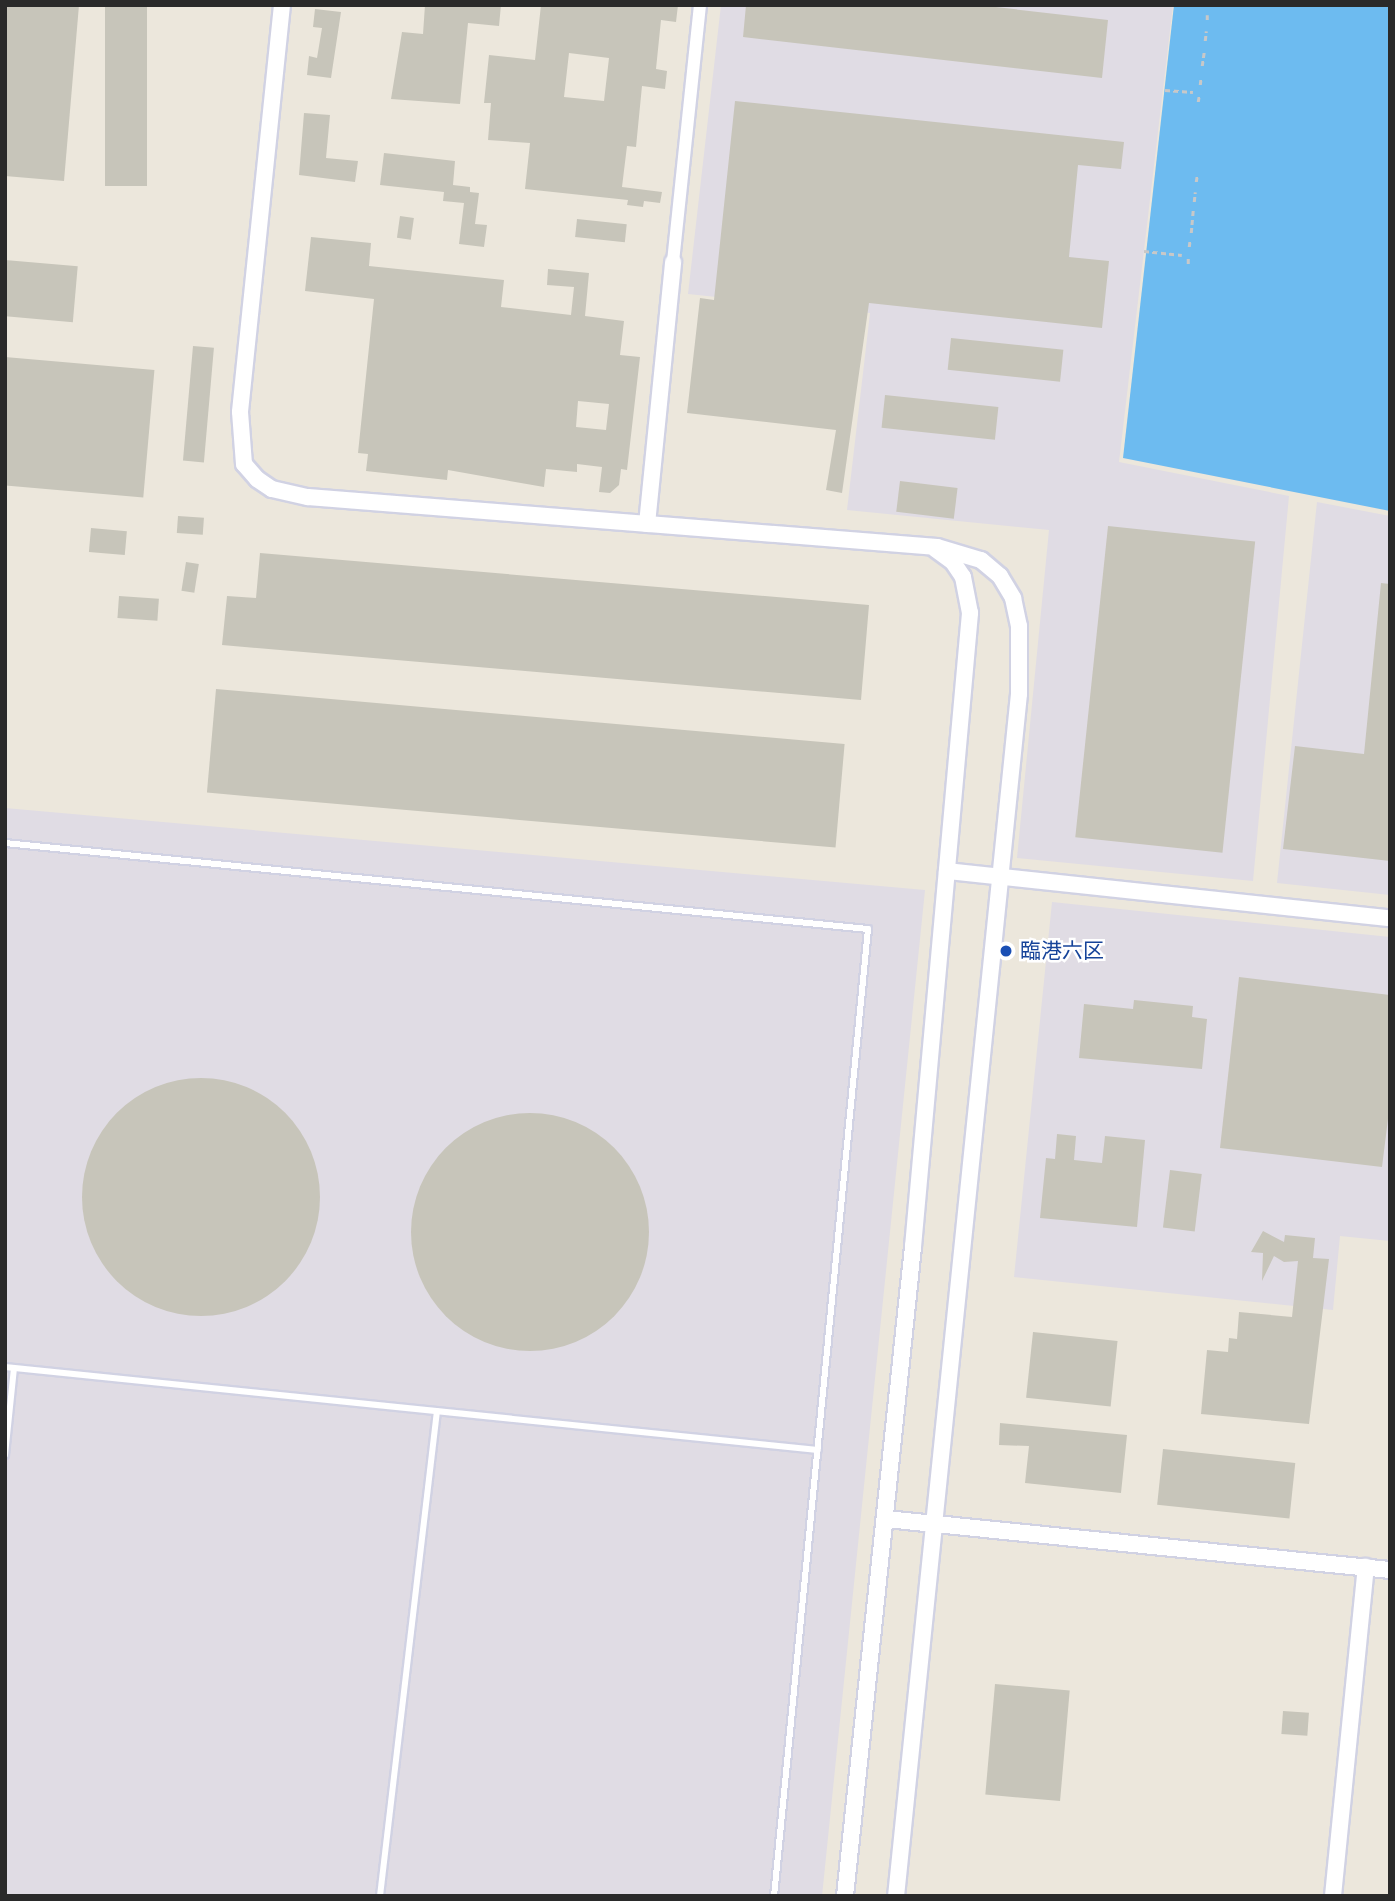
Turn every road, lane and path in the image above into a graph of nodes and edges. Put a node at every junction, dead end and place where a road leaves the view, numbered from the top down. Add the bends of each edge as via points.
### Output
1 (282, 5) edge
2 (700, 5) edge
3 (1208, 15) dead end
4 (1207, 20) dead end
5 (1206, 31) dead end
6 (1205, 41) dead end
7 (1204, 52) dead end
8 (1202, 66) dead end
9 (1201, 77) dead end
10 (1200, 85) dead end
11 (1165, 90) dead end
12 (1193, 92) dead end
13 (1199, 96) dead end
14 (1198, 102) dead end
15 (1197, 176) dead end
16 (1196, 181) dead end
17 (1195, 192) dead end
18 (1194, 202) dead end
19 (1193, 209) dead end
20 (1191, 233) dead end
21 (1190, 239) dead end
22 (1189, 247) dead end
23 (1144, 251) dead end
24 (1182, 255) dead end
25 (1188, 258) dead end
26 (673, 262) joint
27 (1188, 264) dead end
28 (646, 524) junction
29 (926, 546) junction
30 (5, 844) edge
31 (947, 871) junction
32 (1000, 877) junction
33 (1390, 918) edge
34 (5, 1367) edge
35 (14, 1368) junction
36 (437, 1411) junction
37 (818, 1450) junction
38 (5, 1455) edge
39 (886, 1519) junction
40 (934, 1525) junction
41 (1366, 1567) junction
42 (1390, 1570) edge
43 (380, 1896) edge
44 (774, 1896) edge
45 (845, 1896) edge
46 (895, 1896) edge
47 (1333, 1896) edge

1 - 28 street via 240,412 244,464 272,489 308,497
2 - 26 street
3 - 4 path
5 - 6 path
7 - 8 path
9 - 10 path
11 - 12 path
13 - 14 path
15 - 16 path
17 - 18 path
19 - 20 path
21 - 22 path
23 - 24 path
25 - 27 path
26 - 28 street
28 - 29 street
29 - 31 street via 953,562 963,577 970,613
29 - 32 street via 981,560 1000,576 1013,598 1019,626 1019,694
30 - 37 lane via 868,929
31 - 32 street
31 - 39 street
32 - 33 street
32 - 40 street
34 - 35 lane
35 - 36 lane
35 - 38 lane
36 - 37 lane
36 - 43 lane
37 - 44 lane
39 - 40 street
39 - 45 street
40 - 41 street
40 - 46 street
41 - 42 street
41 - 47 street

